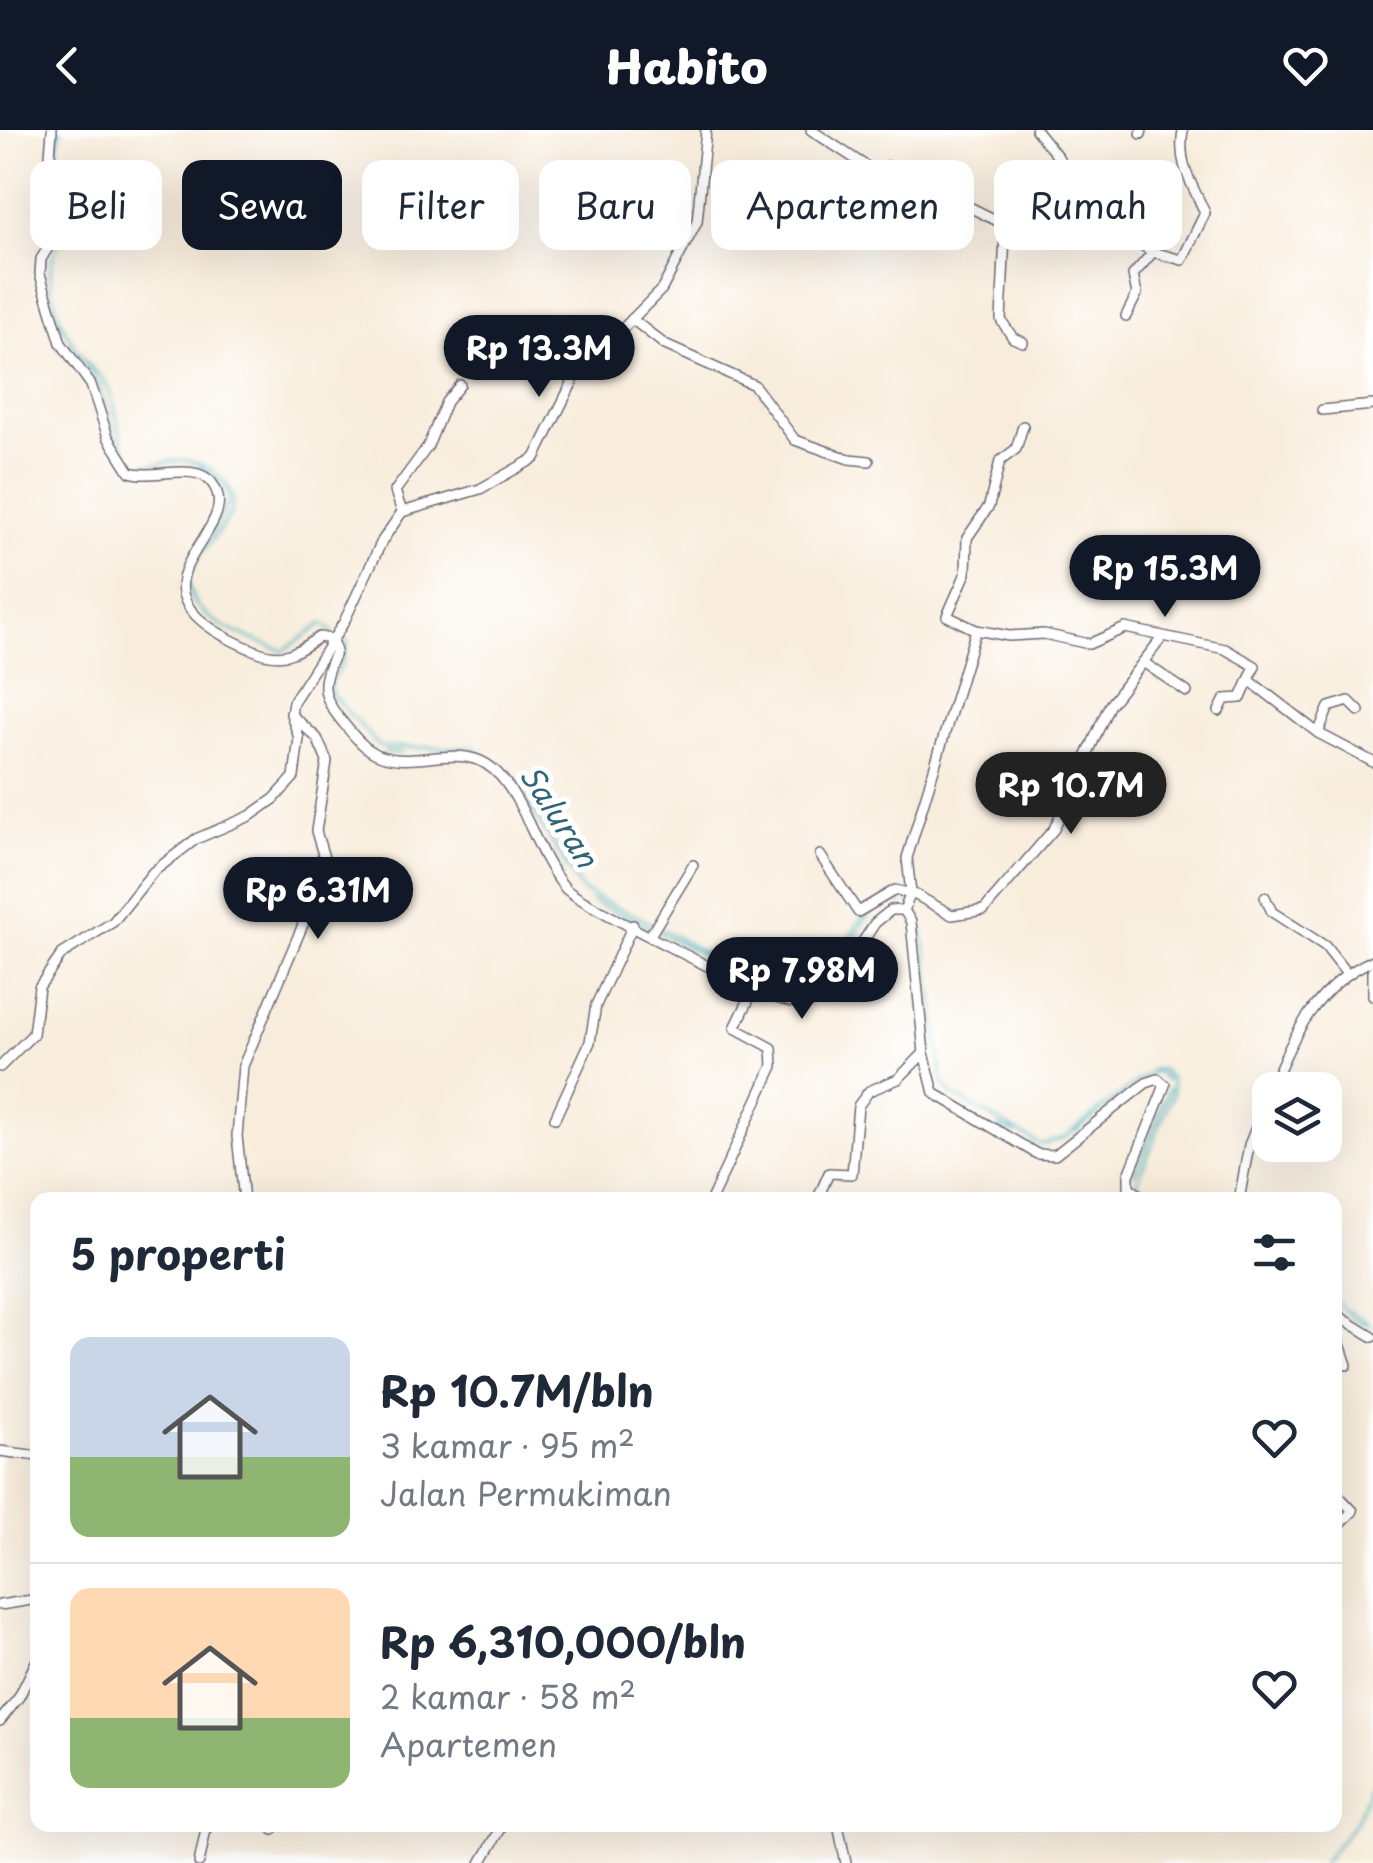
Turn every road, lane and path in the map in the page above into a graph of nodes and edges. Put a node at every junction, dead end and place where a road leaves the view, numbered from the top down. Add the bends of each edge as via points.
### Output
1 (52, 130) edge
2 (706, 130) edge
3 (811, 130) edge
4 (1036, 130) edge
5 (1184, 130) edge
6 (1058, 157) junction
7 (857, 160) edge
8 (1056, 160) edge
9 (1003, 250) edge
10 (1153, 252) junction
11 (1126, 316) dead end
12 (632, 319) junction
13 (1023, 342) dead end
14 (460, 386) dead end
15 (1373, 406) edge
16 (1322, 410) dead end
17 (1023, 426) dead end
18 (869, 460) dead end
19 (402, 512) junction
20 (976, 630) junction
21 (332, 638) junction
22 (1161, 638) junction
23 (1143, 662) junction
24 (1249, 680) junction
25 (1187, 692) dead end
26 (1218, 711) dead end
27 (1359, 711) dead end
28 (291, 714) junction
29 (1318, 733) junction
30 (1373, 762) edge
31 (820, 855) dead end
32 (693, 865) dead end
33 (910, 895) junction
34 (1264, 897) dead end
35 (905, 909) junction
36 (633, 925) junction
37 (654, 929) junction
38 (1373, 960) edge
39 (1373, 970) edge
40 (1347, 974) junction
41 (754, 989) junction
42 (1373, 996) edge
43 (924, 1053) junction
44 (0, 1067) edge
45 (1280, 1072) edge
46 (555, 1118) dead end
47 (1252, 1138) edge
48 (243, 1192) edge
49 (715, 1192) edge
50 (820, 1192) edge
51 (1136, 1192) edge
52 (1240, 1192) edge
53 (1342, 1318) edge
54 (1373, 1337) edge
55 (1342, 1350) edge
56 (1347, 1365) dead end
57 (0, 1452) edge
58 (30, 1455) edge
59 (1342, 1499) edge
60 (1342, 1522) edge
61 (30, 1600) edge
62 (0, 1604) edge
63 (30, 1674) edge
64 (0, 1721) edge
65 (205, 1832) edge
66 (500, 1832) edge
67 (836, 1832) edge
68 (200, 1863) edge
69 (481, 1863) edge
70 (843, 1863) edge

1 - 21 street via 50,155 72,200 40,259 40,274 61,343 91,384 108,437 130,472 198,474 216,489 214,517 185,572 186,604 206,627 274,657
2 - 12 street via 696,222 662,289
3 - 7 street
4 - 6 street
5 - 10 street via 1184,173 1205,211 1182,260
6 - 8 street
6 - 10 street via 1070,180 1096,196 1093,215
9 - 13 street via 1000,311 1013,338
10 - 11 street via 1132,275 1138,294
12 - 18 street via 665,345 754,384 795,440
12 - 19 street via 576,377 535,458 480,488
14 - 19 street via 394,491
15 - 16 street
17 - 20 street via 1016,448 1000,460 989,506 967,538 966,573 948,616
19 - 21 street
20 - 22 street via 1044,634 1080,644 1124,628
20 - 33 street via 907,858
21 - 28 street via 300,686
21 - 36 street via 336,651 323,696 364,746 403,761 453,754 493,768 568,891
22 - 23 street
22 - 24 street via 1239,655 1254,664
23 - 25 street
23 - 33 street via 1110,706 1054,828 984,910 952,915
24 - 26 street via 1241,698 1225,699
24 - 29 street
27 - 29 street via 1350,701 1330,708
28 - 44 street via 299,738 294,776 250,816 196,839 152,872 113,922 62,954 40,987 33,1034
28 - 48 street via 317,738 327,760 316,831 327,868 244,1066 237,1136
29 - 30 street
31 - 33 street via 858,912 888,891
32 - 37 street
33 - 35 street
34 - 40 street via 1272,912 1325,946
35 - 41 street via 891,910 875,923 827,997 787,1002
35 - 43 street
36 - 37 street
36 - 46 street
37 - 41 street
38 - 40 street
39 - 42 street
40 - 45 street via 1309,1010
41 - 49 street via 735,1028 772,1048 773,1066
43 - 50 street via 898,1079 866,1094 856,1115 852,1174 829,1172
43 - 51 street via 934,1093 1037,1154 1071,1146 1146,1083 1160,1080 1162,1099 1129,1175
47 - 52 street
53 - 54 street
55 - 56 street
57 - 58 street
59 - 60 street via 1353,1511
61 - 62 street
63 - 64 street
65 - 68 street
66 - 69 street
67 - 70 street

